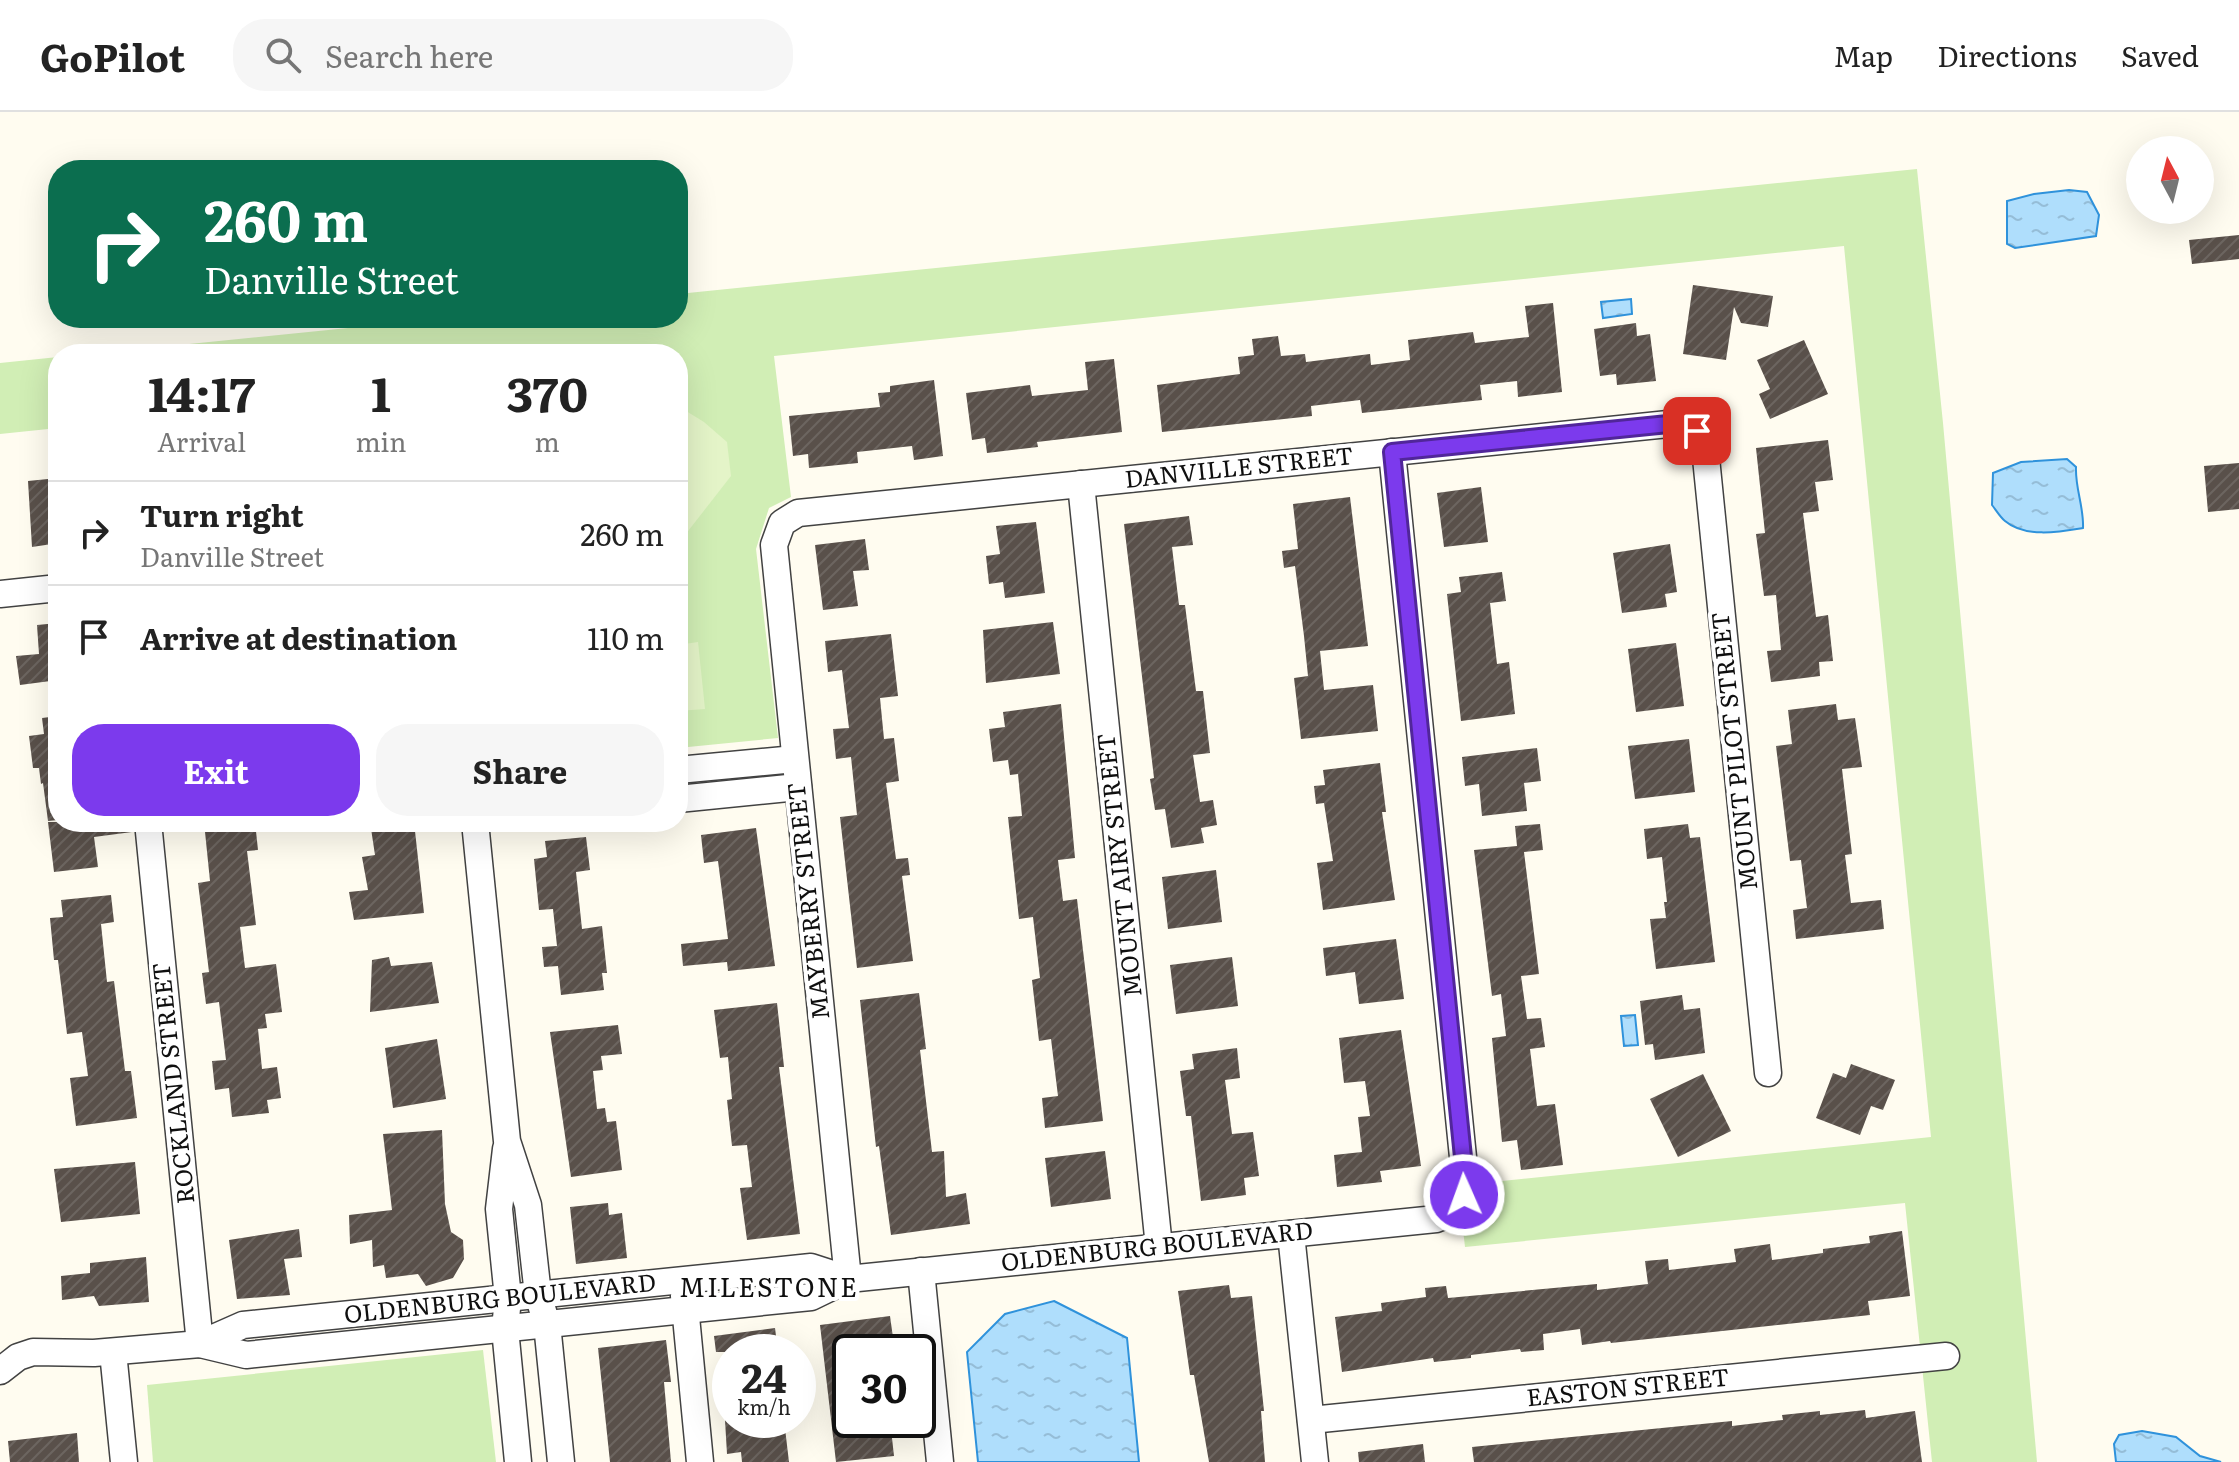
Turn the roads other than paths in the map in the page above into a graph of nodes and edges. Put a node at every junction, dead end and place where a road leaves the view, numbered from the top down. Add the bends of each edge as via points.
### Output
1 (1697, 431) joint
2 (1392, 452) junction
3 (1081, 484) junction
4 (782, 523) joint
5 (48, 589) edge
6 (0, 594) edge
7 (795, 759) junction
8 (688, 769) edge
9 (798, 787) junction
10 (688, 798) edge
11 (149, 832) edge
12 (476, 832) edge
13 (1768, 1073) dead end
14 (507, 1141) junction
15 (1291, 1234) junction
16 (1159, 1247) junction
17 (921, 1271) junction
18 (848, 1279) junction
19 (683, 1280) junction
20 (538, 1295) junction
21 (508, 1298) junction
22 (685, 1310) junction
23 (547, 1324) junction
24 (505, 1329) junction
25 (200, 1344) junction
26 (113, 1352) junction
27 (1946, 1356) dead end
28 (0, 1371) edge
29 (1311, 1420) junction
30 (124, 1462) edge
31 (518, 1462) edge
32 (561, 1462) edge
33 (700, 1462) edge
34 (940, 1462) edge
35 (1315, 1462) edge

1 - 2 street, DANVILLE STREET via 1678,423
1 - 13 street, MOUNT PILOT STREET via 1706,458
2 - 3 street, DANVILLE STREET
2 - 15 street, OLDENBURG BOULEVARD via 1466,1187 1460,1204 1436,1219
3 - 4 street, DANVILLE STREET via 798,513
3 - 16 street, MOUNT AIRY STREET
4 - 7 street, MAYBERRY STREET via 774,545
5 - 6 street
7 - 8 street
7 - 9 street, MAYBERRY STREET
9 - 10 street
9 - 18 street, MAYBERRY STREET
11 - 25 street, ROCKLAND STREET
12 - 14 street
14 - 20 street via 528,1205
14 - 21 street via 499,1209
15 - 16 street, OLDENBURG BOULEVARD
15 - 29 street
16 - 17 street, OLDENBURG BOULEVARD
17 - 18 street, OLDENBURG BOULEVARD
17 - 34 street
18 - 19 street, OLDENBURG BOULEVARD via 811,1267
18 - 22 street, OLDENBURG BOULEVARD via 815,1297
19 - 20 street, OLDENBURG BOULEVARD
19 - 22 street
20 - 21 street, OLDENBURG BOULEVARD
20 - 23 street
21 - 24 street
21 - 25 street, OLDENBURG BOULEVARD via 243,1325
22 - 23 street, OLDENBURG BOULEVARD
22 - 33 street
23 - 24 street, OLDENBURG BOULEVARD
23 - 32 street
24 - 25 street, OLDENBURG BOULEVARD via 246,1355
24 - 31 street
25 - 26 street, OLDENBURG BOULEVARD
26 - 28 street, OLDENBURG BOULEVARD via 33,1352
26 - 30 street
27 - 29 street, EASTON STREET
29 - 35 street

